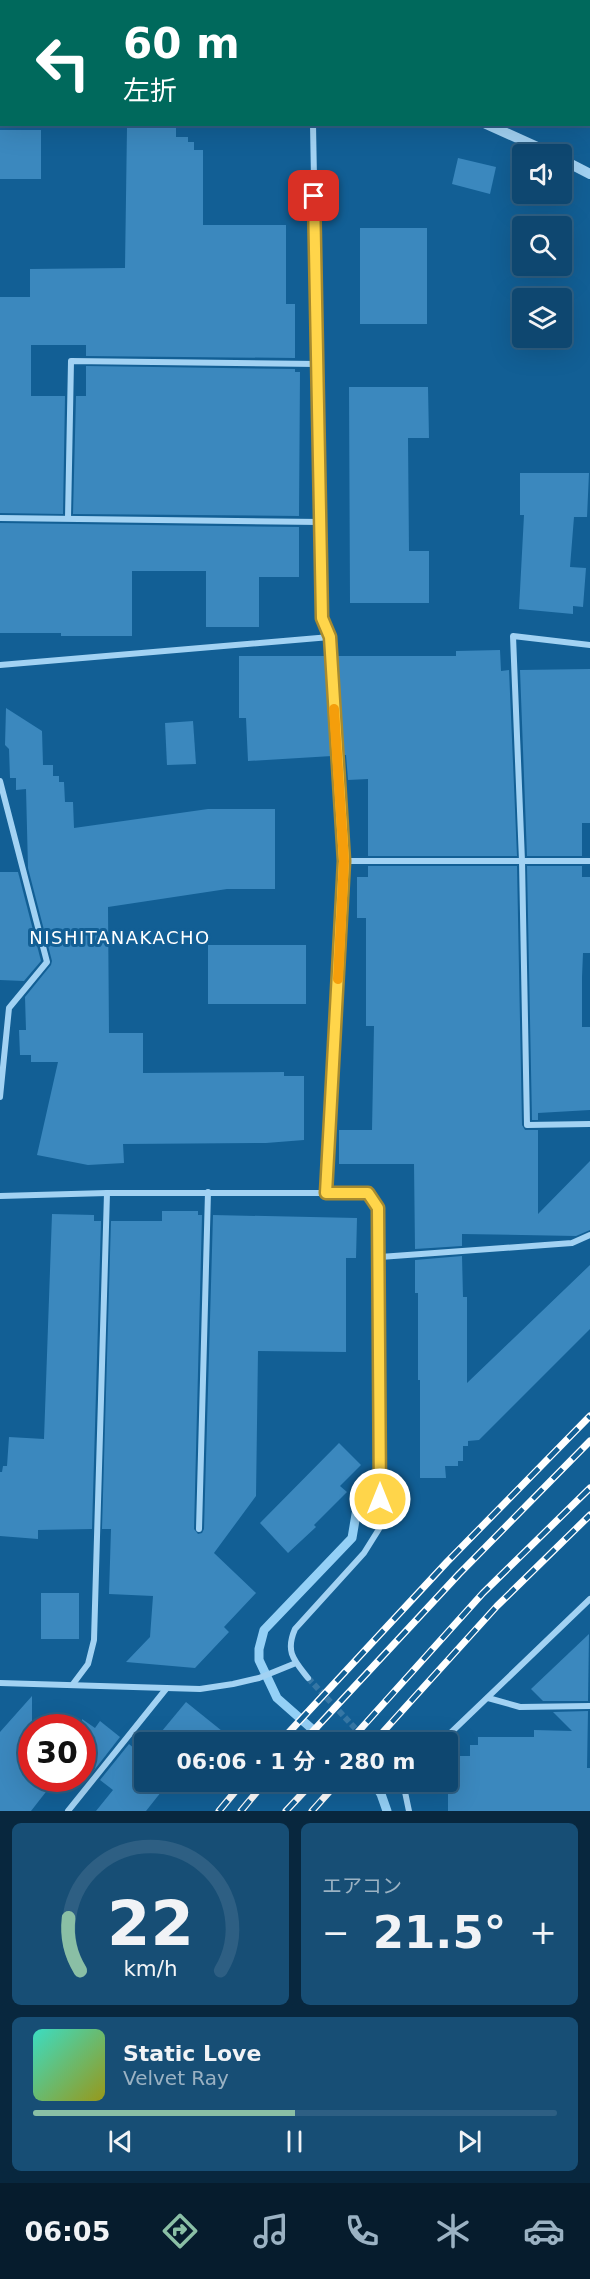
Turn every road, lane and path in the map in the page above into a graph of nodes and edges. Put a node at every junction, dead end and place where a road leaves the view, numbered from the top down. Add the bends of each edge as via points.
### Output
1 (313, 126) edge
2 (490, 126) edge
3 (531, 144) edge
4 (572, 165) edge
5 (590, 174) edge
6 (317, 364) junction
7 (0, 518) edge
8 (68, 518) junction
9 (320, 522) junction
10 (330, 637) junction
11 (590, 645) edge
12 (0, 665) edge
13 (0, 781) edge
14 (344, 861) junction
15 (522, 861) junction
16 (590, 861) edge
17 (0, 1007) edge
18 (9, 1008) junction
19 (0, 1097) edge
20 (590, 1124) edge
21 (208, 1192) junction
22 (107, 1193) junction
23 (326, 1193) junction
24 (0, 1196) edge
25 (590, 1235) edge
26 (380, 1257) junction
27 (199, 1529) dead end
28 (590, 1599) edge
29 (296, 1663) junction
30 (308, 1678) tunnel mouth
31 (0, 1683) edge
32 (73, 1684) junction
33 (166, 1689) junction
34 (488, 1698) junction
35 (590, 1706) edge
36 (452, 1732) edge
37 (405, 1792) edge
38 (68, 1811) edge
39 (409, 1811) edge

1 - 6 street
2 - 3 street
4 - 5 street
6 - 8 street via 71,362
6 - 9 street
7 - 8 street
8 - 9 street
9 - 10 street via 322,618
10 - 12 street
10 - 14 street
11 - 15 street via 513,636
13 - 18 street via 47,962
14 - 15 street
14 - 23 street
15 - 16 street
15 - 20 street via 527,1125
17 - 18 street
18 - 19 street
21 - 22 street
21 - 23 street
21 - 27 street
22 - 24 street
22 - 32 street via 94,1640 88,1664
23 - 26 street via 368,1193 378,1208
25 - 26 street via 572,1243
26 - 29 street via 379,1529 364,1553 295,1629 290,1648
28 - 34 street
29 - 30 street
29 - 33 street via 233,1684
31 - 32 street
32 - 33 street
33 - 38 street
34 - 35 street via 520,1707
34 - 36 street
37 - 39 street

